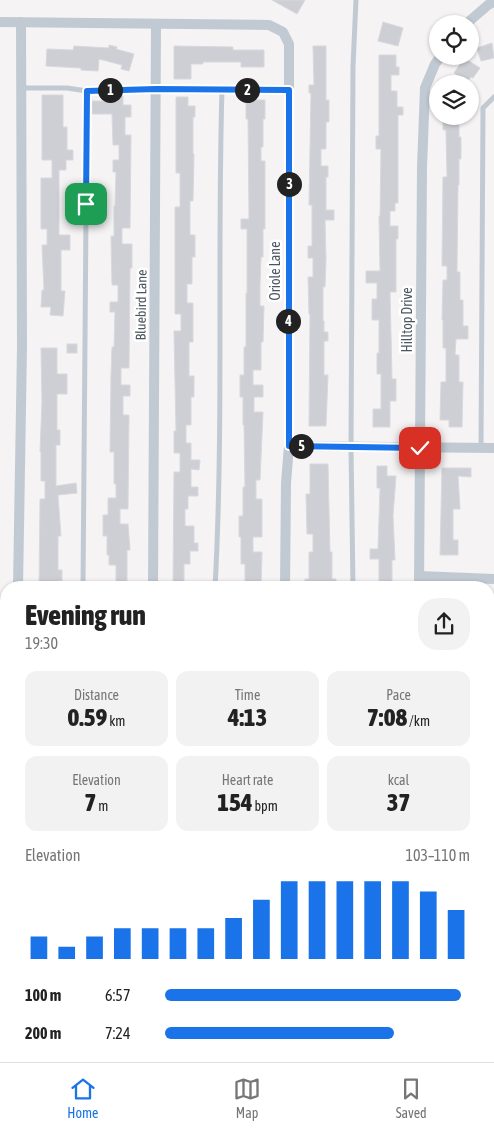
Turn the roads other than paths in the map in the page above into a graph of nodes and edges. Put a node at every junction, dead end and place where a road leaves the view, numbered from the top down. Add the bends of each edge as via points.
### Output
1 (356, 0) edge
2 (494, 2) edge
3 (477, 15) edge
4 (0, 22) edge
5 (21, 22) junction
6 (156, 24) junction
7 (435, 65) edge
8 (22, 88) junction
9 (156, 89) junction
10 (222, 89) junction
11 (289, 90) junction
12 (87, 91) junction
13 (494, 97) edge
14 (289, 446) junction
15 (352, 447) junction
16 (420, 448) junction
17 (481, 448) junction
18 (494, 448) edge
19 (419, 576) junction
20 (494, 578) edge
21 (18, 581) edge
22 (84, 581) edge
23 (153, 581) edge
24 (215, 581) edge
25 (285, 581) edge
26 (353, 581) edge
27 (419, 581) edge

1 - 15 lane
2 - 3 street
4 - 5 street
5 - 6 street
5 - 8 street
6 - 9 street, Bluebird Lane
6 - 11 street, Oriole Lane via 269,25 283,32 289,44
7 - 16 street, Hilltop Drive via 425,88
8 - 12 lane
8 - 21 street
9 - 10 lane
9 - 12 lane
9 - 23 street, Bluebird Lane
10 - 11 lane
10 - 24 lane
11 - 14 street, Oriole Lane
12 - 22 lane
13 - 17 lane via 483,108
14 - 15 street
14 - 25 street, Oriole Lane
15 - 16 street
15 - 26 lane
16 - 17 street
16 - 19 street, Hilltop Drive
17 - 18 street
19 - 20 street
19 - 27 street, Hilltop Drive

